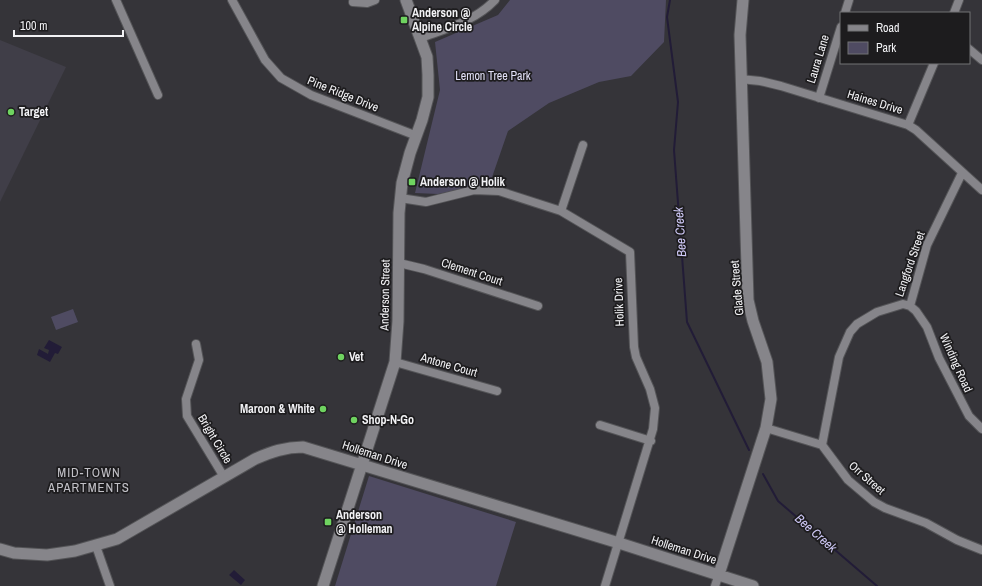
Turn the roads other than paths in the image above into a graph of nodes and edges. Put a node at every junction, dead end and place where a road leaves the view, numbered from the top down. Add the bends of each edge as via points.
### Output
1 (116, 0) edge
2 (232, 0) edge
3 (375, 0) edge
4 (406, 0) edge
5 (495, 0) edge
6 (743, 0) edge
7 (849, 0) edge
8 (959, 0) edge
9 (352, 2) dead end
10 (845, 12) edge
11 (954, 12) edge
12 (840, 30) edge
13 (421, 38) junction
14 (970, 50) edge
15 (982, 60) edge
16 (934, 64) edge
17 (740, 79) junction
18 (158, 95) dead end
19 (819, 98) junction
20 (908, 125) junction
21 (417, 136) junction
22 (583, 145) dead end
23 (962, 173) junction
24 (982, 190) edge
25 (400, 198) junction
26 (561, 212) junction
27 (399, 263) junction
28 (538, 306) dead end
29 (910, 306) junction
30 (196, 344) dead end
31 (395, 362) junction
32 (496, 391) dead end
33 (600, 425) dead end
34 (766, 428) junction
35 (982, 430) edge
36 (651, 441) junction
37 (822, 445) junction
38 (362, 466) junction
39 (224, 477) junction
40 (619, 543) junction
41 (96, 546) junction
42 (0, 549) edge
43 (982, 550) edge
44 (718, 574) junction
45 (110, 586) edge
46 (323, 586) edge
47 (605, 586) edge
48 (715, 586) edge
49 (753, 586) edge

1 - 18 street
2 - 21 street, Pine Ridge Drive via 265,60 281,78 311,95
3 - 9 street via 367,3
4 - 13 street, Anderson Street
5 - 13 street via 484,11 466,21
6 - 17 street, Glade Street
7 - 10 street
8 - 11 street
12 - 19 street, Laura Lane
13 - 21 street, Anderson Street via 427,57 428,97
14 - 15 street
16 - 20 street
17 - 19 street, Haines Drive via 760,81
17 - 34 street, Glade Street via 748,300 767,362 771,387
19 - 20 street, Haines Drive
20 - 23 street, Haines Drive
21 - 25 street, Anderson Street via 405,169
22 - 26 street
23 - 24 street, Haines Drive
23 - 29 street, Langford Street via 927,245
25 - 26 street, Holik Drive via 426,202 474,190 489,190 509,194
25 - 27 street, Anderson Street
26 - 36 street, Holik Drive via 630,252 634,347 655,408
27 - 28 street, Clement Court
27 - 31 street, Anderson Street
29 - 35 street, Winding Road via 928,327 939,358 969,416
29 - 37 street, Langford Street via 903,304 878,312 857,324 850,332 839,357
30 - 39 street, Bright Circle via 199,360 186,398 187,416
31 - 32 street, Antone Court
31 - 38 street, Anderson Street
33 - 36 street
34 - 37 street
34 - 44 street, Glade Street
36 - 40 street, Holik Drive
37 - 43 street, Orr Street via 848,480 874,502
38 - 39 street, Holleman Drive via 303,447 289,447 270,452
38 - 40 street, Holleman Drive
38 - 46 street, Anderson Street
39 - 41 street, Holleman Drive via 117,539
40 - 44 street, Holleman Drive
40 - 47 street, Holik Drive
41 - 42 street, Holleman Drive via 47,555 14,553
41 - 45 street
44 - 48 street, Glade Street
44 - 49 street, Holleman Drive

